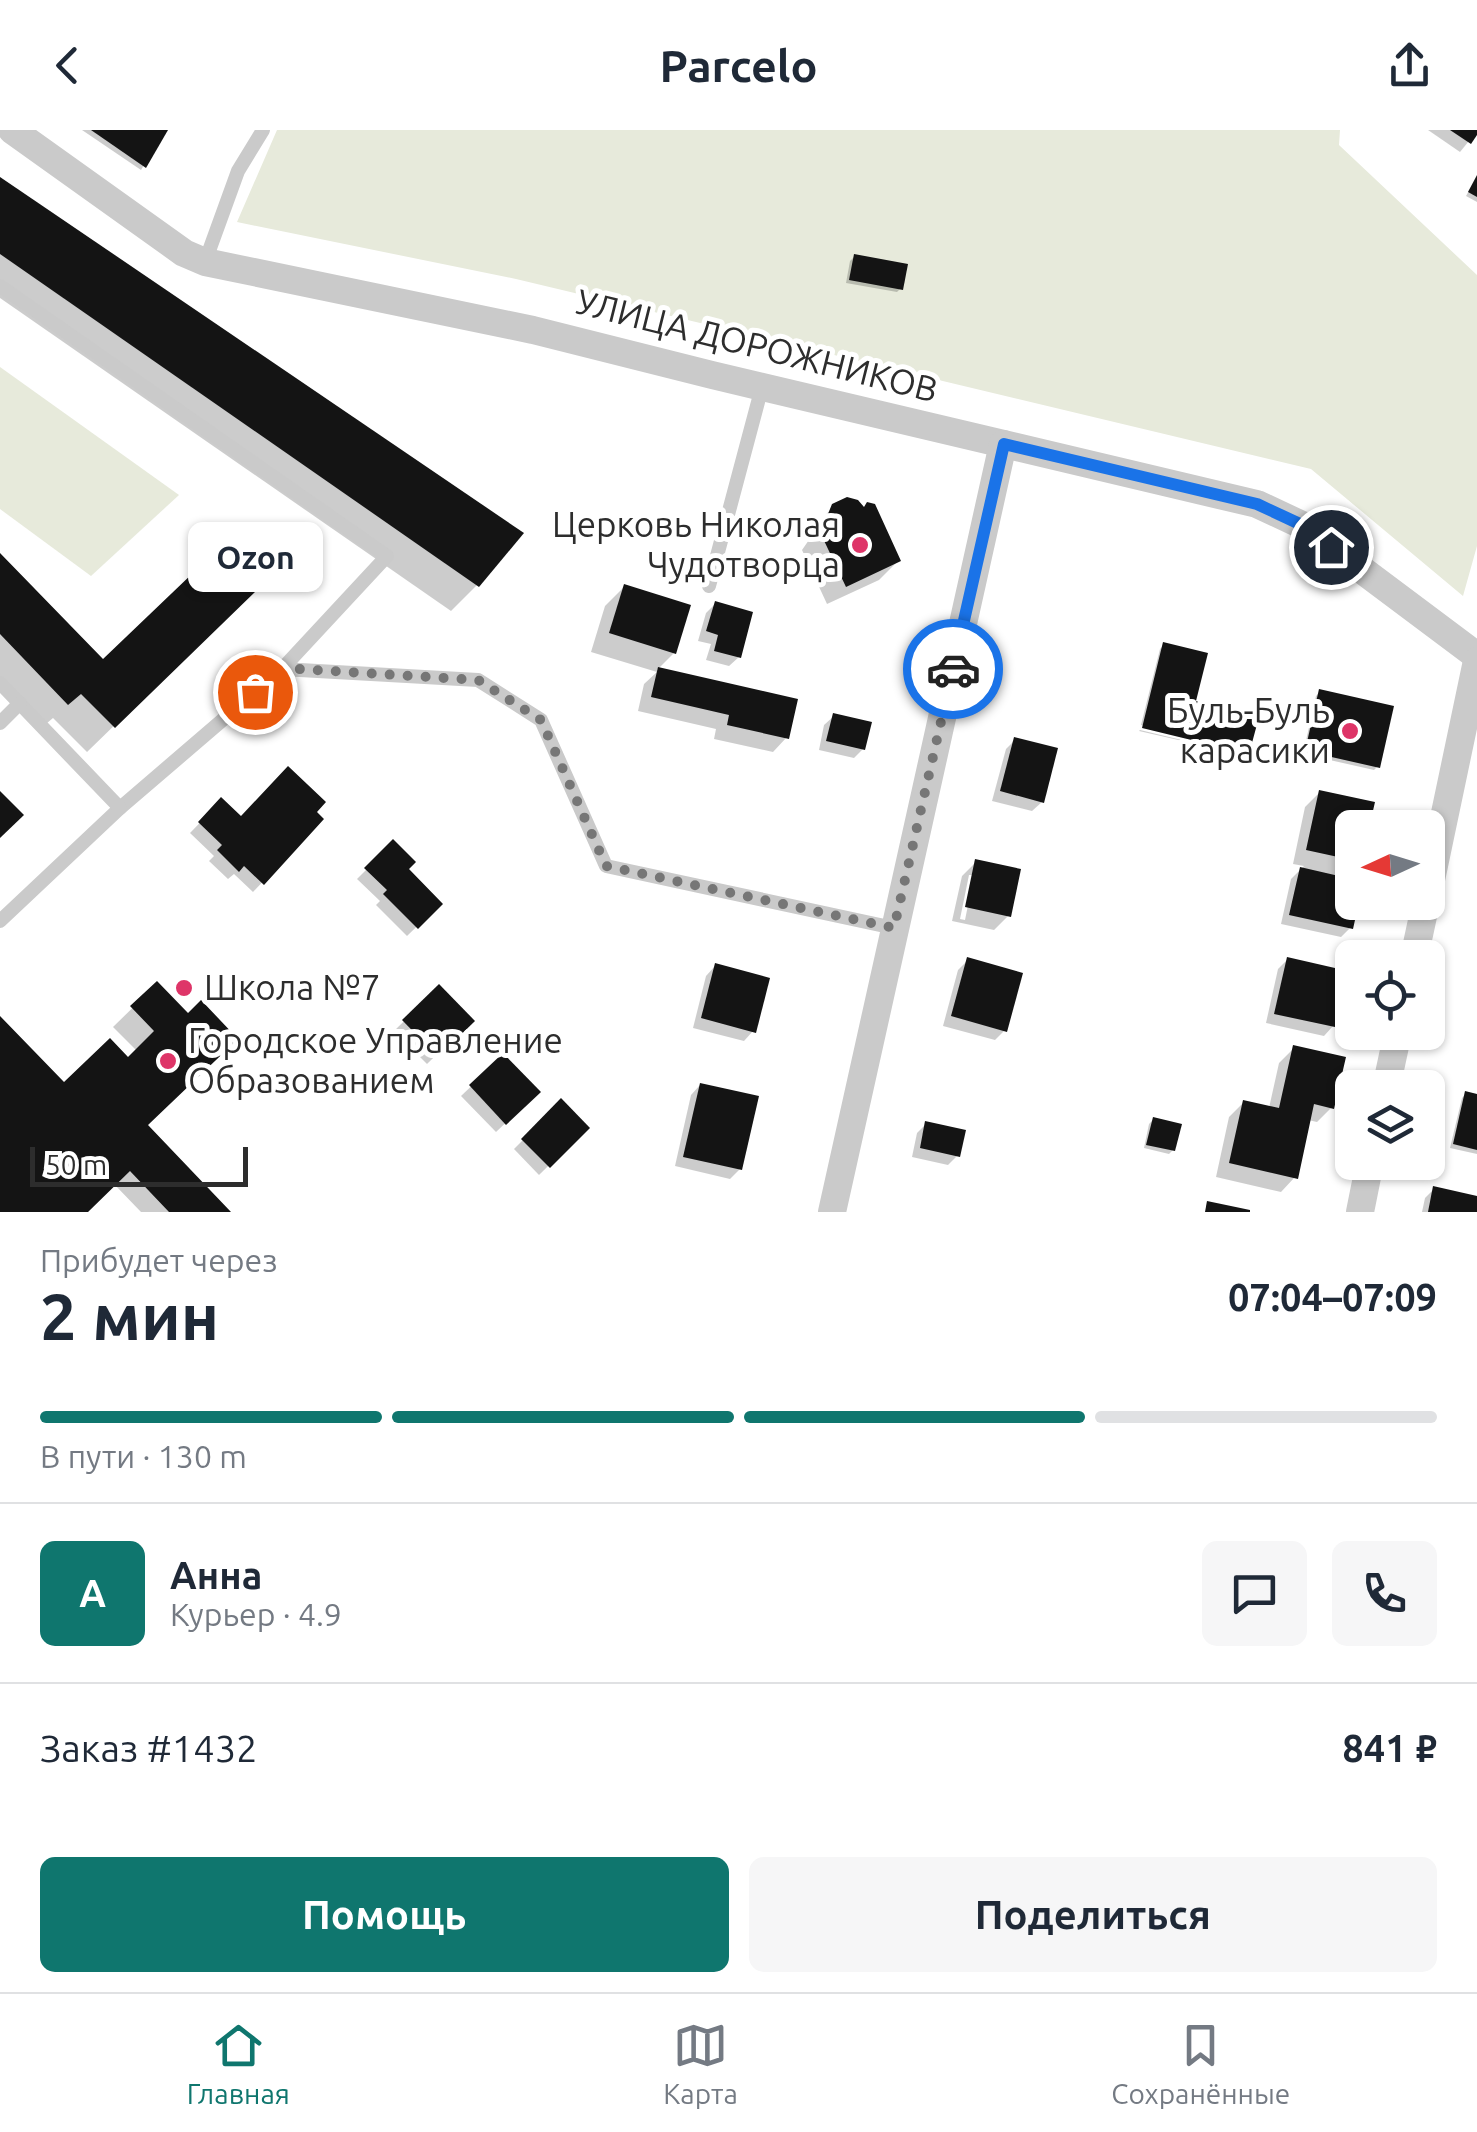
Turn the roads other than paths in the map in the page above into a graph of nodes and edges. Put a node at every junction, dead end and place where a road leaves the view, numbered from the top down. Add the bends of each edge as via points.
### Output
1 (12, 130) edge
2 (263, 130) edge
3 (204, 262) junction
4 (0, 286) edge
5 (762, 387) junction
6 (1004, 444) junction
7 (709, 586) dead end
8 (1477, 659) edge
9 (282, 668) junction
10 (0, 683) edge
11 (20, 703) junction
12 (0, 723) edge
13 (120, 808) junction
14 (1445, 812) edge
15 (0, 921) edge
16 (894, 928) junction
17 (1366, 1180) edge
18 (832, 1212) edge
19 (1360, 1212) edge

1 - 3 street, УЛИЦА ДОРОЖНИКОВ
2 - 3 lane via 238,171
3 - 5 street, УЛИЦА ДОРОЖНИКОВ via 533,330
4 - 9 lane via 387,556
5 - 6 street, УЛИЦА ДОРОЖНИКОВ
5 - 7 lane
6 - 8 street, УЛИЦА ДОРОЖНИКОВ via 1257,504 1302,525
6 - 16 street
8 - 14 street
9 - 13 lane
9 - 16 lane via 478,680 541,720 606,866
10 - 11 lane
11 - 12 lane
11 - 13 lane
13 - 15 lane
16 - 18 street
17 - 19 street

